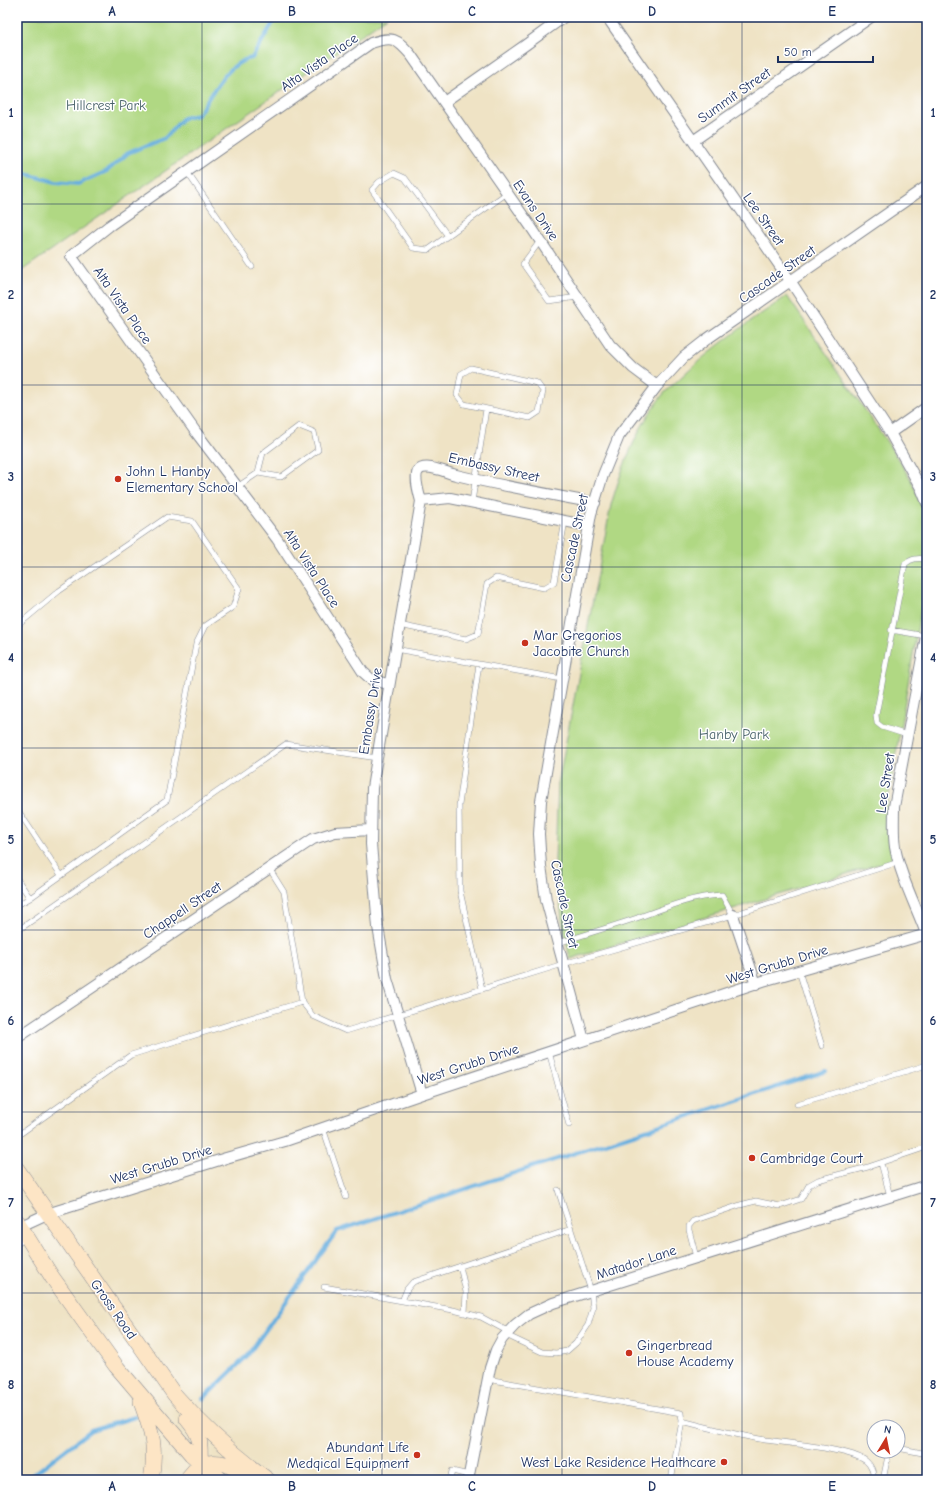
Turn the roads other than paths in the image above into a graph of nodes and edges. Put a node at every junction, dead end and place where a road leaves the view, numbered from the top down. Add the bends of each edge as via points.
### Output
1 (564, 17) edge
2 (607, 17) edge
3 (871, 17) edge
4 (399, 42) joint
5 (444, 102) junction
6 (693, 141) junction
7 (187, 172) junction
8 (927, 186) edge
9 (507, 193) junction
10 (448, 236) junction
11 (540, 241) junction
12 (252, 267) dead end
13 (791, 282) junction
14 (578, 297) junction
15 (657, 386) junction
16 (927, 407) edge
17 (486, 409) junction
18 (890, 433) junction
19 (258, 473) junction
20 (476, 479) junction
21 (237, 487) junction
22 (421, 501) junction
23 (472, 502) junction
24 (595, 503) junction
25 (927, 504) edge
26 (565, 521) junction
27 (589, 526) junction
28 (927, 559) edge
29 (399, 625) junction
30 (17, 626) edge
31 (892, 630) junction
32 (927, 634) edge
33 (395, 649) junction
34 (479, 664) junction
35 (562, 679) junction
36 (388, 684) junction
37 (907, 735) junction
38 (377, 758) junction
39 (17, 809) edge
40 (371, 830) junction
41 (899, 862) junction
42 (269, 868) junction
43 (61, 876) junction
44 (17, 879) edge
45 (30, 898) junction
46 (17, 905) edge
47 (733, 915) junction
48 (17, 930) edge
49 (927, 935) edge
50 (558, 943) junction
51 (563, 964) junction
52 (799, 971) junction
53 (756, 984) junction
54 (482, 989) junction
55 (302, 1002) junction
56 (398, 1015) junction
57 (17, 1038) edge
58 (584, 1040) junction
59 (822, 1046) dead end
60 (549, 1052) junction
61 (927, 1065) edge
62 (422, 1094) junction
63 (797, 1104) dead end
64 (569, 1125) dead end
65 (323, 1128) junction
66 (17, 1136) edge
67 (927, 1147) edge
68 (881, 1163) junction
69 (17, 1169) edge
70 (927, 1184) edge
71 (558, 1190) dead end
72 (890, 1196) junction
73 (346, 1197) dead end
74 (47, 1214) junction
75 (571, 1229) junction
76 (20, 1232) edge
77 (696, 1258) junction
78 (460, 1266) junction
79 (324, 1286) dead end
80 (591, 1291) junction
81 (402, 1301) junction
82 (465, 1313) junction
83 (508, 1333) junction
84 (154, 1365) junction
85 (488, 1379) junction
86 (137, 1392) junction
87 (682, 1421) junction
88 (906, 1450) edge
89 (927, 1454) edge
90 (887, 1459) edge
91 (200, 1464) junction
92 (468, 1477) edge
93 (151, 1480) edge
94 (186, 1480) edge
95 (221, 1480) edge
96 (250, 1480) edge
97 (268, 1480) edge
98 (450, 1480) edge
99 (671, 1480) edge
100 (874, 1480) edge
101 (883, 1480) edge

1 - 5 street
2 - 6 street, Lee Street
3 - 6 street, Summit Street
4 - 5 street, Evans Drive
4 - 7 street, Alta Vista Place via 385,39 371,43
5 - 9 street, Evans Drive
6 - 13 street, Lee Street
7 - 12 lane
7 - 21 street, Alta Vista Place via 109,226 71,256 194,431
8 - 13 street, Cascade Street
9 - 10 lane
9 - 11 street, Evans Drive
10 - 10 lane via 428,250 413,248 372,190 379,182 394,173 405,178
11 - 14 street, Evans Drive
11 - 14 lane via 523,264 549,301
13 - 15 street, Cascade Street via 707,339 684,357
13 - 18 street, Lee Street
14 - 15 street, Evans Drive via 610,345 633,368
15 - 24 street, Cascade Street via 619,436 603,474
16 - 18 street
17 - 17 lane via 464,404 457,395 461,374 471,368 537,384 543,391 539,412 530,418
17 - 20 lane
18 - 25 street, Lee Street via 921,488
19 - 19 lane via 262,453 293,430 299,426 314,432 318,450 281,477
19 - 21 lane
20 - 22 street, Embassy Street via 429,467 422,468 416,476
20 - 23 lane
20 - 24 street, Embassy Street
21 - 36 street, Alta Vista Place via 277,539 363,672 372,680
22 - 23 street via 450,498
22 - 29 street, Embassy Drive
23 - 26 street
24 - 27 street, Cascade Street
26 - 27 street
26 - 29 lane via 554,582 544,588 496,578 487,584 478,634 466,639
27 - 35 street, Cascade Street
28 - 31 lane via 917,558 905,564
29 - 33 street, Embassy Drive
30 - 43 lane via 59,591 167,517 192,521 239,589 233,607 205,626 196,644 167,800
31 - 32 lane
31 - 37 lane via 876,715 877,724
32 - 37 street, Lee Street
33 - 34 lane
33 - 36 street, Embassy Drive
34 - 35 lane
34 - 54 lane via 458,805 460,891
35 - 50 street, Cascade Street via 541,801 539,834 546,900
36 - 38 street, Embassy Drive
37 - 41 street, Lee Street via 894,807 895,846
38 - 40 street, Embassy Drive via 372,788
38 - 48 lane via 286,744
39 - 43 lane
40 - 42 street, Chappell Street via 335,832 313,839
40 - 56 street, Embassy Drive via 378,927
41 - 47 lane
41 - 49 street, Lee Street
42 - 55 lane via 284,892
42 - 57 street, Chappell Street
43 - 45 lane
44 - 45 lane
45 - 46 lane
47 - 50 lane via 722,895 709,896 679,903
47 - 51 lane
47 - 53 street
49 - 52 street, West Grubb Drive
50 - 51 street, Cascade Street
51 - 54 lane
51 - 58 street, Cascade Street
52 - 53 street, West Grubb Drive
52 - 59 lane
53 - 58 street, West Grubb Drive
54 - 56 lane
55 - 56 lane via 314,1016 346,1031
55 - 66 lane via 131,1055
56 - 62 street, Embassy Drive
58 - 60 street, West Grubb Drive
60 - 62 street, West Grubb Drive
60 - 64 lane
61 - 63 lane
62 - 65 street, West Grubb Drive
65 - 73 lane
65 - 74 street, West Grubb Drive
67 - 68 lane
68 - 72 lane
68 - 77 lane via 818,1180 809,1185 801,1199 780,1206 756,1201 693,1221 689,1230
69 - 74 main road, Gross Road
70 - 72 street, Matador Lane
71 - 75 lane
72 - 77 street, Matador Lane
74 - 76 street, West Grubb Drive
74 - 84 main road, Gross Road
75 - 78 lane
75 - 80 lane
76 - 86 main road
77 - 80 street, Matador Lane
78 - 81 lane via 413,1282
78 - 82 lane via 466,1292
79 - 81 lane
80 - 83 street, Matador Lane via 529,1314
80 - 83 lane via 593,1308 588,1325 567,1351 542,1352
81 - 82 lane
82 - 83 lane via 481,1317
83 - 85 street, Matador Lane via 496,1350
84 - 91 main road via 168,1395 197,1432 201,1445
84 - 97 main road, Gross Road via 190,1413 220,1442
85 - 87 lane via 681,1413
85 - 92 street, Matador Lane
86 - 91 main road
86 - 93 main road via 153,1439
87 - 99 lane
87 - 100 lane via 764,1439 852,1454 866,1461 873,1470
88 - 89 lane
90 - 101 lane
91 - 94 main road
91 - 95 main road
91 - 96 main road via 218,1463 231,1466
92 - 98 lane via 452,1471

